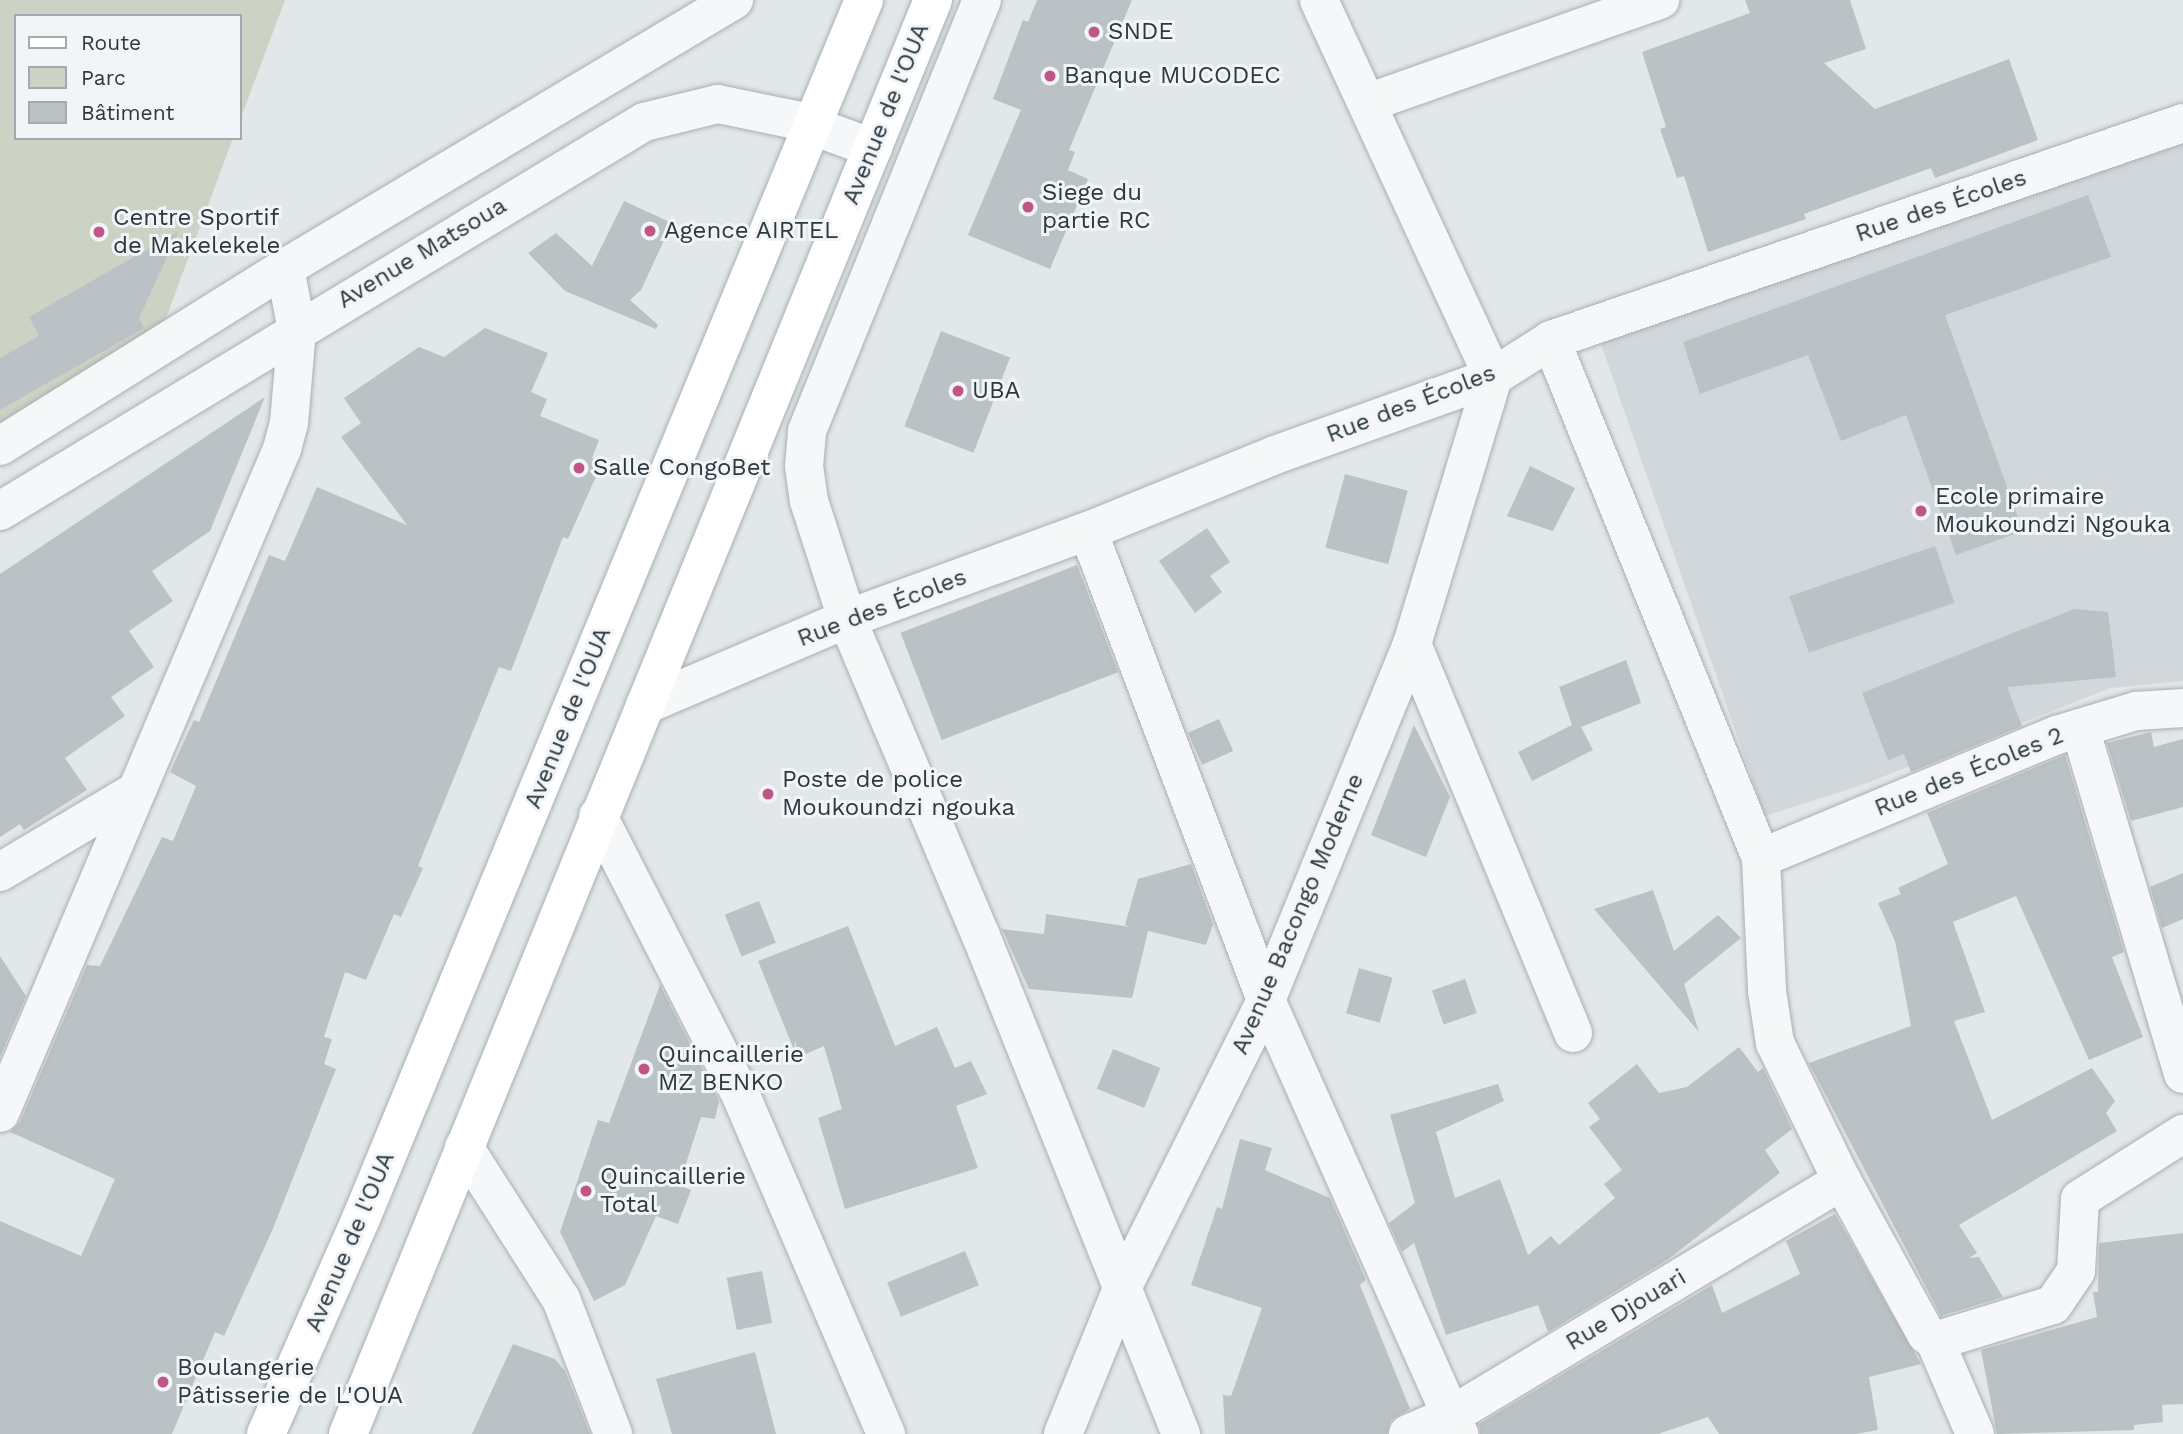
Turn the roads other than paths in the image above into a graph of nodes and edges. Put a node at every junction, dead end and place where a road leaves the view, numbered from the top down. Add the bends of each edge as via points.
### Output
1 (734, 0) edge
2 (864, 0) edge
3 (933, 0) edge
4 (982, 0) edge
5 (1320, 0) edge
6 (1660, 0) edge
7 (911, 56) junction
8 (950, 72) junction
9 (1367, 103) junction
10 (2183, 123) edge
11 (815, 126) junction
12 (873, 148) junction
13 (285, 268) junction
14 (297, 330) junction
15 (1551, 340) junction
16 (1493, 377) junction
17 (765, 413) junction
18 (807, 432) junction
19 (0, 446) edge
20 (0, 512) edge
21 (1088, 531) junction
22 (846, 619) junction
23 (1412, 644) junction
24 (645, 705) junction
25 (2183, 708) edge
26 (2080, 728) junction
27 (133, 793) junction
28 (598, 816) junction
29 (1761, 858) junction
30 (0, 872) edge
31 (1266, 1000) junction
32 (1573, 1033) dead end
33 (2183, 1074) edge
34 (0, 1113) edge
35 (2183, 1134) edge
36 (464, 1147) junction
37 (1842, 1181) junction
38 (1123, 1286) junction
39 (1936, 1341) junction
40 (1455, 1424) edge
41 (265, 1434) edge
42 (348, 1434) edge
43 (613, 1434) edge
44 (886, 1434) edge
45 (1063, 1434) edge
46 (1181, 1434) edge
47 (1408, 1434) edge
48 (1975, 1434) edge

1 - 13 street
2 - 11 main road, Avenue de l'OUA
3 - 7 main road, Avenue de l'OUA
4 - 8 street
5 - 9 street
6 - 9 street
7 - 8 street
7 - 12 main road, Avenue de l'OUA
8 - 18 street
9 - 16 street
10 - 15 street, Rue des Écoles
11 - 12 street, Avenue Matsoua
11 - 14 street, Avenue Matsoua via 719,104 644,122
11 - 41 main road, Avenue de l'OUA via 360,1221
12 - 17 main road, Avenue de l'OUA
13 - 14 street
13 - 19 street
14 - 20 street, Avenue Matsoua
14 - 27 street via 289,423 282,449
15 - 16 street, Rue des Écoles
15 - 29 street
16 - 21 street, Rue des Écoles via 1275,455
16 - 23 street, Avenue Bacongo Moderne
17 - 18 street
17 - 24 main road, Avenue de l'OUA
18 - 22 street via 804,467 809,501
21 - 22 street, Rue des Écoles
21 - 31 street
22 - 24 street, Rue des Écoles
22 - 38 street
23 - 31 street, Avenue Bacongo Moderne
23 - 32 street
24 - 28 main road, Avenue de l'OUA
25 - 26 street, Rue des Écoles 2 via 2136,711
26 - 29 street, Rue des Écoles 2
26 - 33 street
27 - 30 street
27 - 34 street
28 - 36 main road, Avenue de l'OUA
28 - 44 street via 742,1098
29 - 37 street via 1767,990 1775,1043
31 - 38 street, Avenue Bacongo Moderne
31 - 40 street
35 - 39 street via 2080,1199 2076,1271 2053,1306
36 - 42 main road, Avenue de l'OUA
36 - 43 street via 561,1299
37 - 39 street via 1926,1334
37 - 40 street, Rue Djouari
38 - 45 street, Avenue Bacongo Moderne
38 - 46 street
39 - 48 street
40 - 47 street, Rue Djouari

